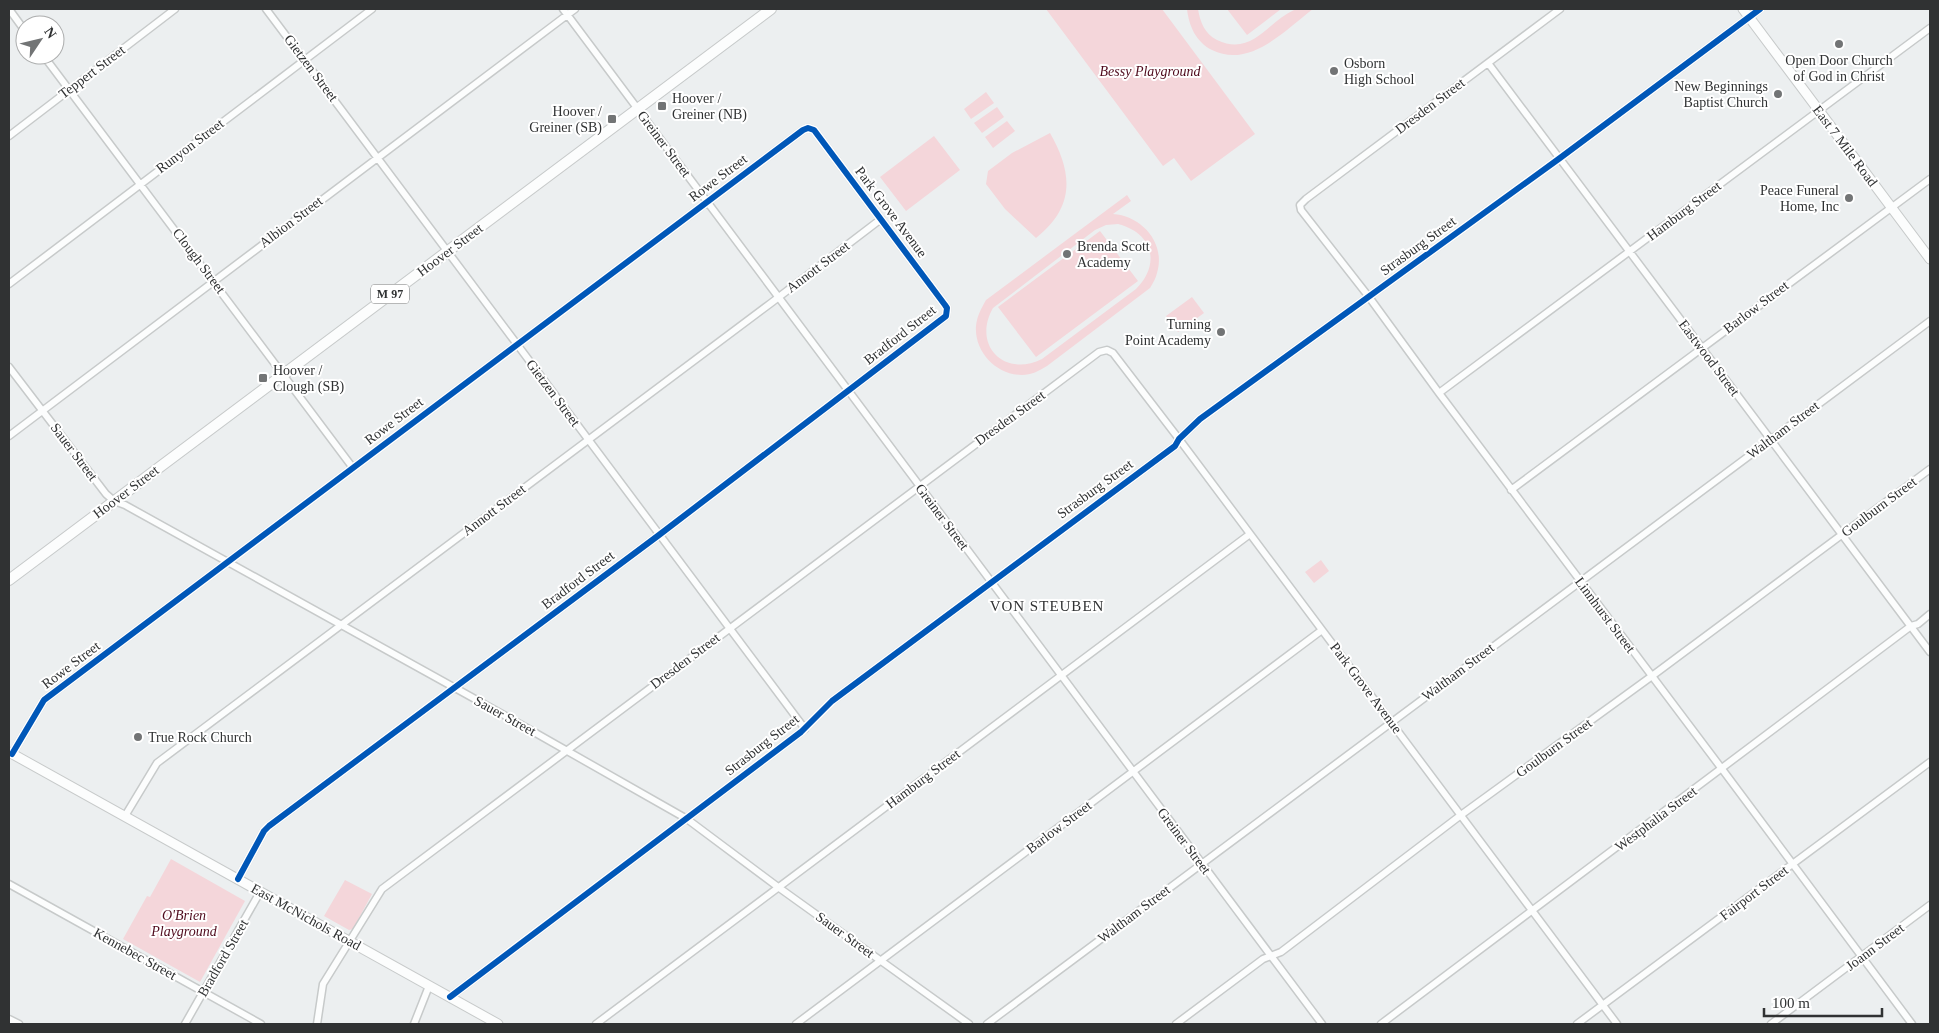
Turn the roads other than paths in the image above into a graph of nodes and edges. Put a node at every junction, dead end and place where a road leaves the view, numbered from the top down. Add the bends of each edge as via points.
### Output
1 (176, 9) edge
2 (266, 9) edge
3 (372, 9) edge
4 (574, 9) edge
5 (771, 9) edge
6 (1560, 9) edge
7 (1743, 9) edge
8 (1760, 9) edge
9 (565, 12) edge
10 (1749, 17) junction
11 (1930, 28) edge
12 (304, 60) junction
13 (1488, 63) junction
14 (51, 65) edge
15 (70, 90) junction
16 (638, 109) junction
17 (1818, 111) junction
18 (811, 129) joint
19 (9, 136) edge
20 (377, 157) junction
21 (1560, 158) junction
22 (1930, 180) edge
23 (141, 184) junction
24 (707, 202) junction
25 (1300, 205) joint
26 (1892, 208) junction
27 (881, 219) junction
28 (448, 251) junction
29 (1629, 252) junction
30 (1930, 259) edge
31 (214, 281) junction
32 (9, 284) edge
33 (778, 297) junction
34 (1369, 297) junction
35 (947, 313) joint
36 (1930, 321) edge
37 (517, 345) junction
38 (1702, 348) junction
39 (1113, 354) joint
40 (9, 367) edge
41 (283, 374) junction
42 (848, 391) junction
43 (1438, 394) junction
44 (43, 411) junction
45 (9, 436) edge
46 (1179, 439) junction
47 (588, 440) junction
48 (1771, 440) junction
49 (353, 468) junction
50 (1930, 469) edge
51 (919, 486) junction
52 (1511, 490) junction
53 (114, 501) junction
54 (1250, 534) junction
55 (1842, 534) junction
56 (659, 535) junction
57 (228, 562) junction
58 (9, 580) edge
59 (992, 581) junction
60 (1580, 581) junction
61 (1930, 614) edge
62 (341, 625) junction
63 (1911, 626) junction
64 (729, 628) junction
65 (1322, 630) junction
66 (1930, 652) edge
67 (1060, 675) junction
68 (1652, 676) junction
69 (455, 688) junction
70 (1391, 722) junction
71 (805, 728) junction
72 (567, 750) junction
73 (10, 753) edge
74 (1930, 762) edge
75 (1722, 769) junction
76 (1133, 772) junction
77 (1461, 815) junction
78 (125, 816) junction
79 (687, 819) junction
80 (1201, 864) junction
81 (1793, 864) junction
82 (238, 879) junction
83 (9, 884) edge
84 (778, 888) junction
85 (260, 892) junction
86 (1930, 905) edge
87 (1533, 911) junction
88 (349, 941) junction
89 (1270, 955) junction
90 (1862, 957) junction
91 (881, 961) junction
92 (429, 986) junction
93 (203, 992) junction
94 (450, 997) junction
95 (1603, 1005) junction
96 (9, 1019) edge
97 (19, 1024) edge
98 (185, 1024) edge
99 (260, 1024) edge
100 (317, 1024) edge
101 (414, 1024) edge
102 (498, 1024) edge
103 (596, 1024) edge
104 (796, 1024) edge
105 (969, 1024) edge
106 (987, 1024) edge
107 (1176, 1024) edge
108 (1322, 1024) edge
109 (1381, 1024) edge
110 (1578, 1024) edge
111 (1617, 1024) edge
112 (1771, 1024) edge
113 (1912, 1024) edge

1 - 15 street, Teppert Street
2 - 12 street, Gietzen Street
3 - 12 street, Runyon Street
4 - 9 street, Albion Street
5 - 16 main road, Hoover Street / M 97
6 - 13 street, Dresden Street
7 - 10 street, East 7 Mile Road
8 - 10 street, Strasburg Street
9 - 16 street, Greiner Street
9 - 20 street, Albion Street
10 - 17 street, East 7 Mile Road
10 - 21 street, Strasburg Street
11 - 17 street, Hamburg Street
12 - 20 street, Gietzen Street
12 - 23 street, Runyon Street
13 - 21 street, Eastwood Street
13 - 25 street, Dresden Street
14 - 15 street, Clough Street
15 - 19 street, Teppert Street
15 - 23 street, Clough Street
16 - 24 street, Greiner Street
16 - 28 main road, Hoover Street / M 97
17 - 26 street, East 7 Mile Road
17 - 29 street, Hamburg Street
18 - 24 street, Rowe Street via 803,130
18 - 27 street, Park Grove Avenue
20 - 28 street, Gietzen Street
20 - 31 street, Albion Street
21 - 29 street, Eastwood Street
21 - 34 street, Strasburg Street
22 - 26 street, Barlow Street
23 - 31 street, Clough Street
23 - 32 street, Runyon Street
24 - 33 street, Greiner Street
24 - 37 street, Rowe Street
25 - 34 street, Linnhurst Street via 1305,217
26 - 30 street, East 7 Mile Road
26 - 38 street, Barlow Street
27 - 33 street, Annott Street
27 - 35 street, Park Grove Avenue via 946,305
28 - 37 street, Gietzen Street
28 - 41 main road, Hoover Street / M 97
29 - 38 street, Eastwood Street
29 - 43 street, Hamburg Street
31 - 41 street, Clough Street
31 - 44 street, Albion Street
33 - 42 street, Greiner Street
33 - 47 street, Annott Street
34 - 43 street, Linnhurst Street
34 - 46 street, Strasburg Street via 1200,419
35 - 42 street, Bradford Street
36 - 48 street, Waltham Street
37 - 47 street, Gietzen Street
37 - 49 street, Rowe Street
38 - 48 street, Eastwood Street
38 - 52 street, Barlow Street
39 - 46 street, Park Grove Avenue
39 - 51 street, Dresden Street via 1107,350 1099,352
40 - 44 street, Sauer Street
41 - 49 street, Clough Street
41 - 53 main road, Hoover Street / M 97
42 - 51 street, Greiner Street
42 - 56 street, Bradford Street
43 - 52 street, Linnhurst Street
44 - 45 street, Albion Street
44 - 53 street, Sauer Street
46 - 54 street, Park Grove Avenue
46 - 59 street, Strasburg Street via 1175,446
47 - 56 street, Gietzen Street
47 - 62 street, Annott Street
48 - 55 street, Eastwood Street
48 - 60 street, Waltham Street
49 - 57 street, Rowe Street
50 - 55 street, Goulburn Street
51 - 59 street, Greiner Street
51 - 64 street, Dresden Street
52 - 60 street, Linnhurst Street
53 - 57 street, Sauer Street
53 - 58 main road, Hoover Street / M 97
54 - 65 street, Park Grove Avenue
54 - 67 street, Hamburg Street
55 - 63 street, Eastwood Street
55 - 68 street, Goulburn Street
56 - 64 street, Gietzen Street
56 - 69 street, Bradford Street
57 - 62 street, Sauer Street
57 - 73 street, Rowe Street via 44,700
59 - 67 street, Greiner Street
59 - 71 street, Strasburg Street via 832,701
60 - 68 street, Linnhurst Street
60 - 70 street, Waltham Street
61 - 63 street, Westphalia Street
62 - 69 street, Sauer Street
62 - 78 street, Annott Street via 157,763
63 - 66 street, Eastwood Street
63 - 75 street, Westphalia Street
64 - 71 street, Gietzen Street
64 - 72 street, Dresden Street
65 - 70 street, Park Grove Avenue
65 - 76 street, Barlow Street
67 - 76 street, Greiner Street
67 - 84 street, Hamburg Street
68 - 75 street, Linnhurst Street
68 - 77 street, Goulburn Street
69 - 72 street, Sauer Street
69 - 82 street, Bradford Street via 269,826
70 - 77 street, Park Grove Avenue
70 - 80 street, Waltham Street
71 - 79 street, Strasburg Street
72 - 79 street, Sauer Street
72 - 88 street, Dresden Street via 382,889
73 - 78 street, East McNichols Road
74 - 81 street, Fairport Street
75 - 81 street, Linnhurst Street
75 - 87 street, Westphalia Street
76 - 80 street, Greiner Street
76 - 91 street, Barlow Street
77 - 87 street, Park Grove Avenue
77 - 89 street, Goulburn Street via 1281,952
78 - 82 street, East McNichols Road
79 - 84 street, Sauer Street
79 - 94 street, Strasburg Street
80 - 89 street, Greiner Street
80 - 106 street, Waltham Street
81 - 90 street, Linnhurst Street
81 - 95 street, Fairport Street
82 - 85 street, East McNichols Road
83 - 93 street, Kennebec Street
84 - 91 street, Sauer Street
84 - 103 street, Hamburg Street
85 - 88 street, East McNichols Road
85 - 93 street, Bradford Street
86 - 90 street, Joann Street
87 - 95 street, Park Grove Avenue
87 - 109 street, Westphalia Street
88 - 92 street, East McNichols Road
88 - 100 street, Dresden Street via 323,984
89 - 107 street, Goulburn Street
89 - 108 street, Greiner Street
90 - 112 street, Joann Street
90 - 113 street, Linnhurst Street
91 - 104 street, Barlow Street
91 - 105 street, Sauer Street
92 - 94 street, East McNichols Road
92 - 101 street
93 - 98 street, Bradford Street
93 - 99 street, Kennebec Street
94 - 102 street, East McNichols Road
95 - 110 street, Fairport Street
95 - 111 street, Park Grove Avenue
96 - 97 street

